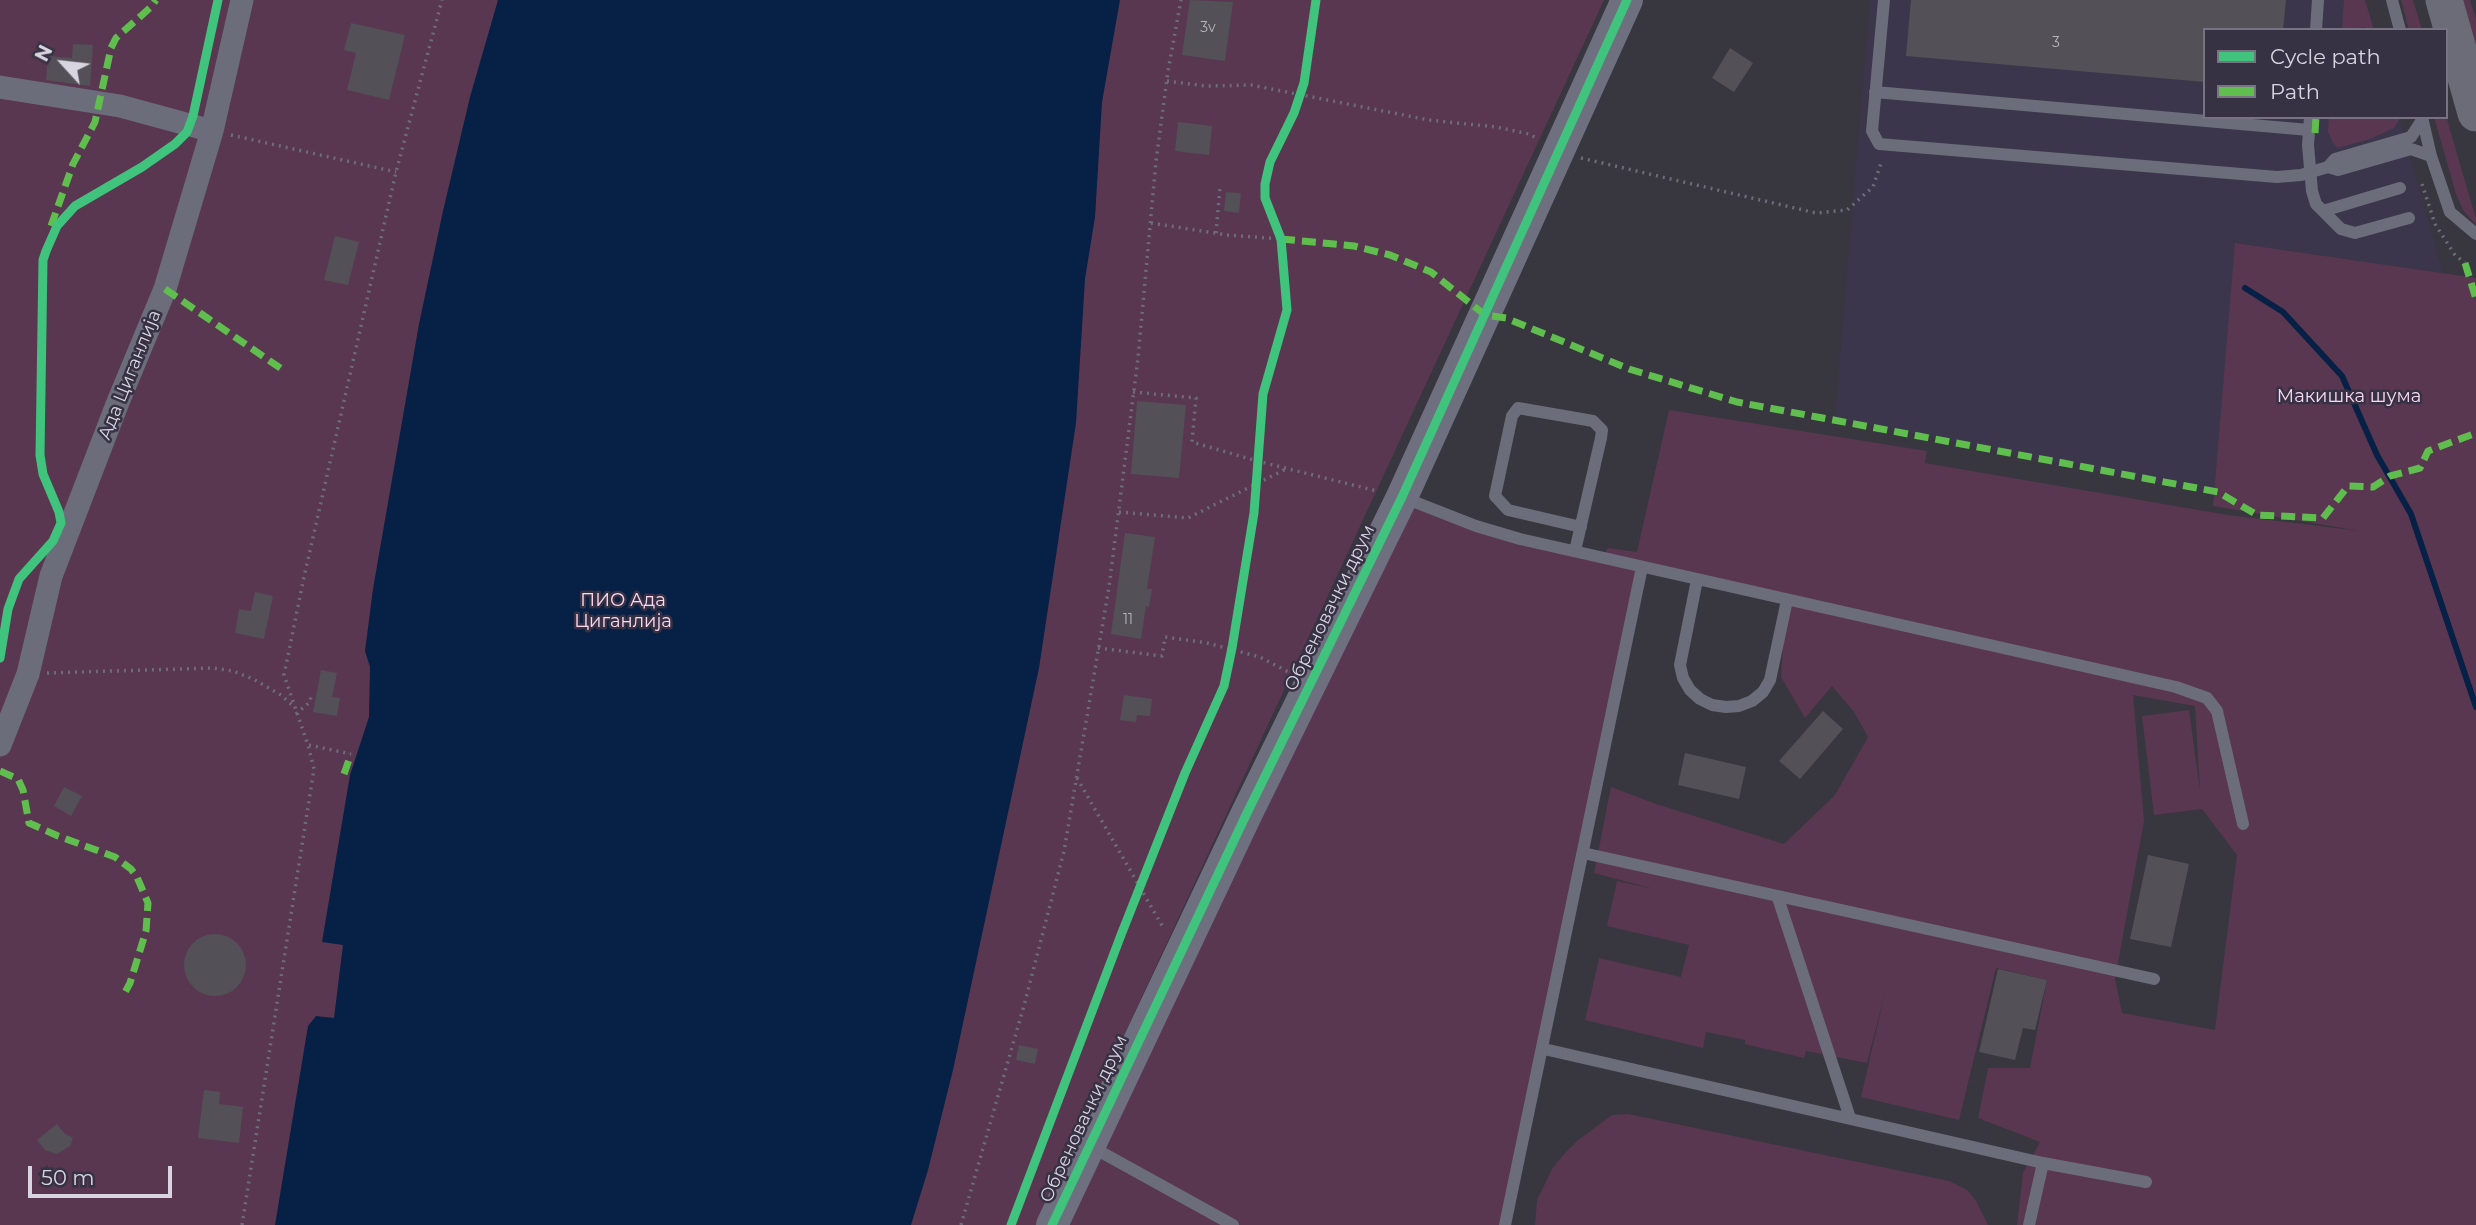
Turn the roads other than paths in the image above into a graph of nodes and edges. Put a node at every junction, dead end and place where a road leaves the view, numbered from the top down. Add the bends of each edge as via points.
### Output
1 (242, 0) edge
2 (1627, 0) edge
3 (1884, 0) edge
4 (2318, 0) edge
5 (2392, 0) edge
6 (2444, 0) edge
7 (2316, 28) edge
8 (2399, 28) edge
9 (0, 87) edge
10 (1875, 92) junction
11 (2476, 113) edge
12 (2203, 115) edge
13 (2253, 119) edge
14 (2422, 119) edge
15 (2309, 123) edge
16 (212, 131) junction
17 (2431, 156) junction
18 (2328, 167) junction
19 (2310, 172) junction
20 (2400, 188) dead end
21 (2323, 212) junction
22 (2409, 218) dead end
23 (2476, 234) edge
24 (1402, 497) junction
25 (1581, 527) junction
26 (1575, 551) junction
27 (1642, 567) junction
28 (1697, 580) junction
29 (1787, 600) junction
30 (0, 745) edge
31 (2243, 824) dead end
32 (1583, 853) junction
33 (1778, 898) junction
34 (2154, 979) dead end
35 (1544, 1049) junction
36 (1850, 1118) junction
37 (1089, 1146) junction
38 (2043, 1163) junction
39 (2146, 1182) dead end
40 (1052, 1225) edge
41 (1233, 1225) edge
42 (1506, 1225) edge
43 (2029, 1225) edge

1 - 16 street, Ада Циганлија
2 - 24 street, Обреновачки друм
3 - 10 lane
4 - 7 lane
5 - 8 lane
6 - 11 main road
9 - 16 street via 120,106
10 - 12 lane
10 - 19 lane via 1872,131 1879,144 1887,146 2277,177
13 - 15 lane
14 - 17 lane
14 - 18 lane via 2411,137 2335,159
15 - 19 lane
16 - 30 street, Ада Циганлија via 164,289 51,576 28,674
17 - 18 lane via 2411,149 2338,170
17 - 23 lane via 2450,212
18 - 19 lane
19 - 21 lane via 2316,204
20 - 21 lane
21 - 22 lane via 2341,229 2355,233
24 - 26 lane via 1476,526
24 - 37 street, Обреновачки друм
25 - 25 lane via 1602,430 1594,421 1523,408 1515,411 1495,496 1508,510
25 - 26 lane
26 - 27 lane
27 - 28 lane
27 - 32 lane
28 - 29 lane
28 - 29 lane via 1680,664 1683,678 1700,699 1726,708 1752,701 1770,680
29 - 31 lane via 2176,687 2207,698 2217,710
32 - 33 lane
32 - 35 lane
33 - 34 lane
33 - 36 lane
35 - 36 lane
35 - 42 lane
36 - 38 lane
37 - 40 street, Обреновачки друм
37 - 41 lane
38 - 39 lane
38 - 43 lane

